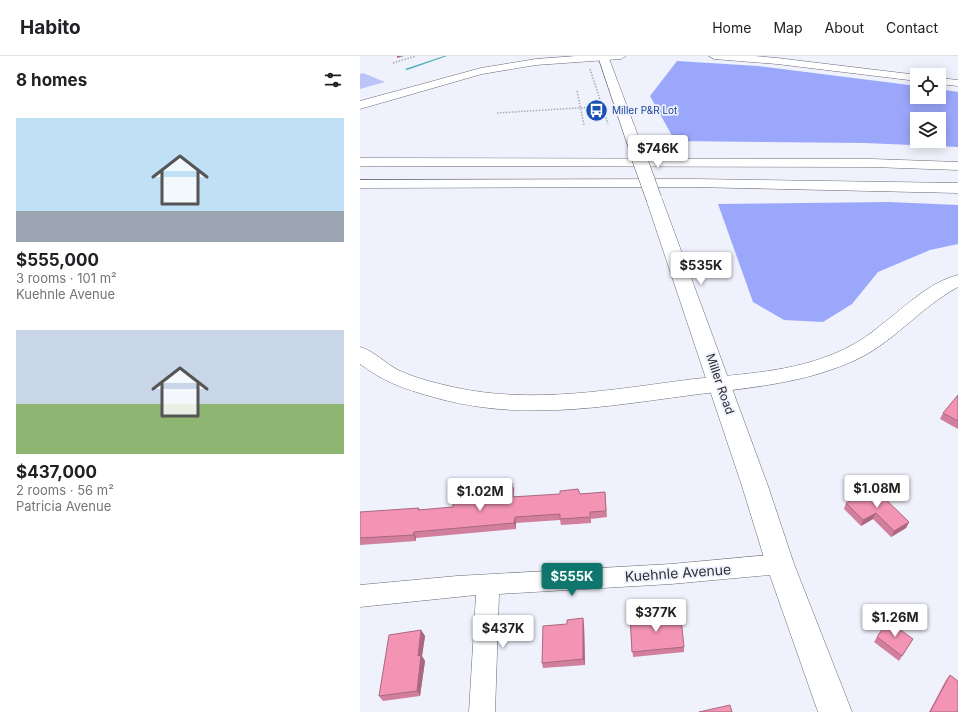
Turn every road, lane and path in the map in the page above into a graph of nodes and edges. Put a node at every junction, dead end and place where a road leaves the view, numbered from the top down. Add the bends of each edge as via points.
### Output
1 (416, 56) edge
2 (603, 56) edge
3 (621, 56) edge
4 (714, 56) edge
5 (393, 63) dead end
6 (589, 68) dead end
7 (910, 77) edge
8 (946, 82) edge
9 (958, 83) edge
10 (577, 91) dead end
11 (360, 105) edge
12 (581, 107) junction
13 (593, 107) junction
14 (602, 107) junction
15 (497, 113) dead end
16 (598, 113) dead end
17 (608, 124) dead end
18 (584, 125) dead end
19 (360, 162) edge
20 (958, 166) edge
21 (360, 184) edge
22 (958, 188) edge
23 (958, 280) edge
24 (360, 354) edge
25 (720, 384) junction
26 (780, 564) junction
27 (488, 584) junction
28 (360, 596) edge
29 (482, 712) edge
30 (835, 712) edge

1 - 5 path
2 - 3 main road
2 - 11 main road via 536,62 481,71
2 - 25 main road, Miller Road, bridge
4 - 7 main road
6 - 14 path
8 - 9 main road
10 - 12 path
12 - 13 path
12 - 15 path
12 - 18 path
13 - 14 path
13 - 16 path via 594,113
14 - 17 path
19 - 20 main road via 872,163
21 - 22 main road via 693,183
23 - 25 main road via 935,292 885,335 860,351 818,367
24 - 25 main road via 390,374 436,392 508,404 571,402
25 - 26 main road, Miller Road
26 - 27 street, Kuehnle Avenue via 671,574
26 - 30 main road, Miller Road
27 - 28 street, Kuehnle Avenue
27 - 29 street

